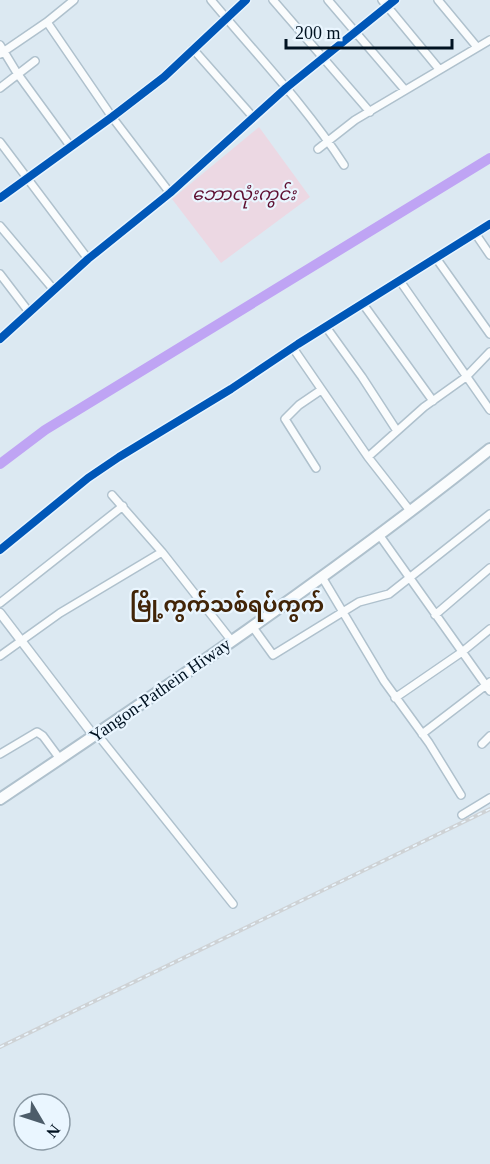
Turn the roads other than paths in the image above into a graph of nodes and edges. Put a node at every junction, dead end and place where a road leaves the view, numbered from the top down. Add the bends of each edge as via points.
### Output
1 (74, 0) edge
2 (211, 0) edge
3 (246, 0) edge
4 (273, 0) edge
5 (328, 0) edge
6 (382, 0) edge
7 (396, 0) edge
8 (438, 0) edge
9 (387, 7) junction
10 (227, 19) junction
11 (47, 22) junction
12 (356, 32) junction
13 (490, 40) edge
14 (477, 47) junction
15 (193, 49) junction
16 (1, 50) edge
17 (324, 57) junction
18 (35, 61) dead end
19 (439, 69) junction
20 (17, 73) junction
21 (0, 88) edge
22 (286, 88) junction
23 (405, 90) junction
24 (370, 112) junction
25 (112, 117) junction
26 (253, 117) junction
27 (328, 140) junction
28 (0, 142) edge
29 (71, 147) junction
30 (318, 149) dead end
31 (344, 165) dead end
32 (27, 178) junction
33 (170, 193) junction
34 (0, 198) edge
35 (490, 224) edge
36 (0, 226) edge
37 (475, 233) junction
38 (490, 255) edge
39 (436, 258) junction
40 (88, 259) junction
41 (0, 274) edge
42 (400, 281) junction
43 (54, 290) junction
44 (363, 304) junction
45 (29, 312) junction
46 (326, 327) junction
47 (490, 333) edge
48 (0, 339) edge
49 (293, 348) junction
50 (490, 352) edge
51 (466, 376) junction
52 (321, 390) junction
53 (433, 401) junction
54 (490, 410) edge
55 (397, 431) junction
56 (490, 449) edge
57 (368, 457) junction
58 (316, 468) dead end
59 (112, 495) dead end
60 (123, 506) junction
61 (411, 512) junction
62 (490, 514) edge
63 (380, 536) junction
64 (0, 550) edge
65 (162, 552) junction
66 (490, 568) edge
67 (322, 577) junction
68 (411, 577) junction
69 (0, 603) edge
70 (344, 611) junction
71 (0, 613) edge
72 (435, 615) junction
73 (252, 626) junction
74 (490, 629) edge
75 (231, 640) junction
76 (21, 641) junction
77 (462, 652) junction
78 (0, 656) edge
79 (489, 686) edge
80 (395, 698) junction
81 (422, 734) junction
82 (95, 735) junction
83 (490, 736) edge
84 (482, 744) dead end
85 (0, 754) edge
86 (60, 759) junction
87 (460, 795) dead end
88 (490, 798) edge
89 (0, 799) edge
90 (462, 815) dead end
91 (233, 904) dead end

1 - 11 street
2 - 10 street
3 - 10 street
4 - 17 street
5 - 12 street
6 - 9 street
7 - 9 street
8 - 14 street
9 - 12 street
9 - 19 street
10 - 15 street
10 - 22 street
11 - 16 street
11 - 25 street
12 - 17 street
12 - 23 street
13 - 14 street
14 - 19 street
15 - 25 street
15 - 26 street
16 - 20 street
17 - 22 street
17 - 24 street
18 - 20 street
19 - 23 street
20 - 21 street
20 - 29 street
22 - 26 street
22 - 27 street
23 - 24 street
24 - 27 street
25 - 29 street
25 - 33 street
26 - 33 street
27 - 30 street
27 - 31 street
28 - 32 street
29 - 32 street
32 - 34 street
32 - 40 street
33 - 40 street
35 - 37 street
36 - 43 street
37 - 38 street
37 - 39 street
39 - 42 street
39 - 47 street
40 - 43 street
41 - 45 street
42 - 44 street
42 - 51 street
43 - 45 street
44 - 46 street
44 - 53 street
45 - 48 street
46 - 49 street
46 - 55 street
49 - 52 street
49 - 64 street via 88,478
50 - 51 street
51 - 53 street
51 - 54 street
52 - 57 street
52 - 58 street via 285,418
53 - 55 street
55 - 57 street
56 - 61 highway, Yangon-Pathein Hiway
57 - 61 street
59 - 60 street
60 - 65 street
60 - 69 street
61 - 63 highway, Yangon-Pathein Hiway
62 - 68 street
63 - 67 highway, Yangon-Pathein Hiway
63 - 68 street
65 - 75 street
65 - 76 street
66 - 72 street
67 - 70 street
67 - 73 highway, Yangon-Pathein Hiway
68 - 70 street via 389,594 359,602
68 - 72 street
70 - 73 street via 273,655
70 - 80 street
71 - 76 street
72 - 77 street
73 - 75 highway, Yangon-Pathein Hiway
74 - 77 street
75 - 82 highway, Yangon-Pathein Hiway
76 - 78 street
76 - 82 street
77 - 79 street
77 - 80 street
79 - 81 street
80 - 81 street
81 - 87 street
82 - 86 highway, Yangon-Pathein Hiway
82 - 91 street
83 - 84 street
85 - 86 street via 37,732
86 - 89 highway, Yangon-Pathein Hiway
88 - 90 street

